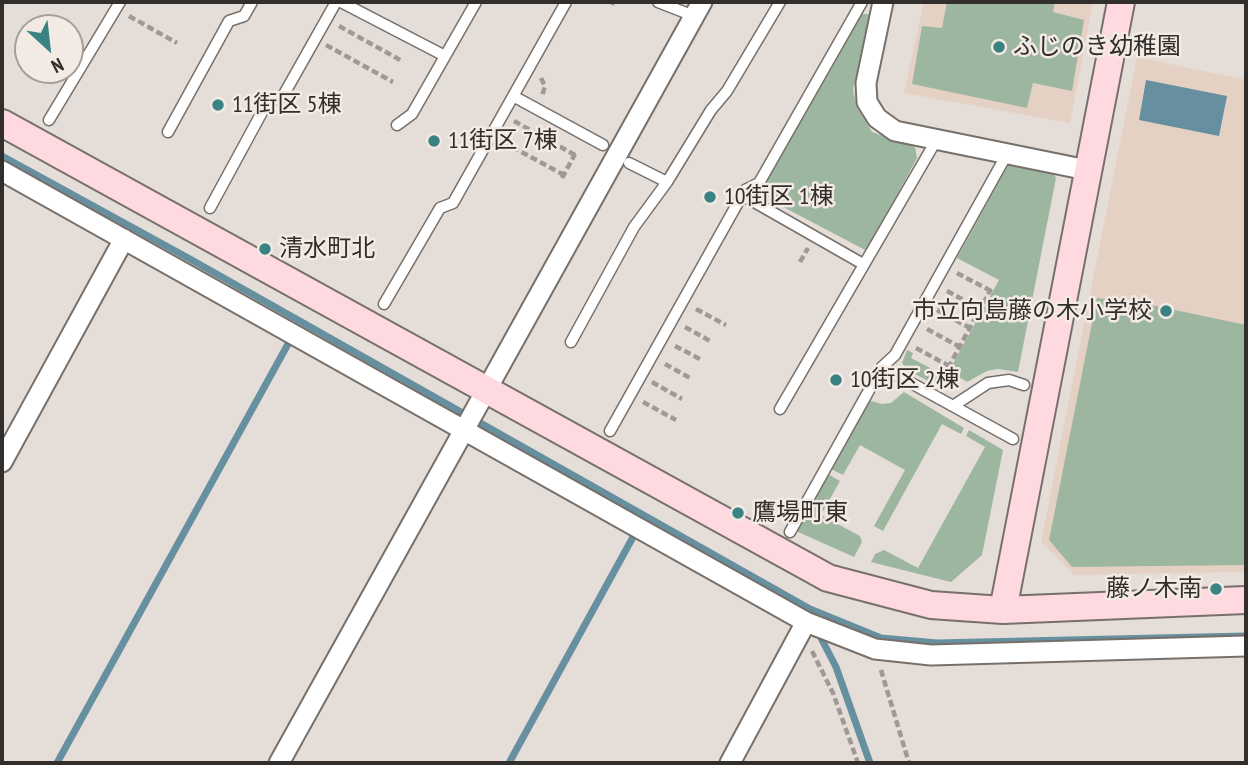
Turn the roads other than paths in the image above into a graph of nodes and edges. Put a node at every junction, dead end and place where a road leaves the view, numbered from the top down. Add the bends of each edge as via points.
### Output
1 (252, 2) edge
2 (338, 2) edge
3 (476, 2) edge
4 (566, 2) edge
5 (658, 2) edge
6 (780, 2) edge
7 (862, 2) edge
8 (883, 2) edge
9 (1121, 2) edge
10 (118, 5) edge
11 (698, 9) edge
12 (445, 57) junction
13 (513, 96) junction
14 (49, 120) dead end
15 (2, 122) edge
16 (397, 125) dead end
17 (168, 132) dead end
18 (937, 139) junction
19 (603, 145) dead end
20 (1007, 154) junction
21 (629, 163) dead end
22 (1087, 170) junction
23 (2, 171) edge
24 (667, 182) junction
25 (742, 195) junction
26 (210, 208) dead end
27 (124, 239) junction
28 (863, 264) junction
29 (384, 304) dead end
30 (570, 342) dead end
31 (882, 367) junction
32 (1024, 385) dead end
33 (487, 388) junction
34 (953, 406) junction
35 (780, 409) dead end
36 (469, 421) junction
37 (610, 431) dead end
38 (1013, 439) dead end
39 (2, 462) edge
40 (790, 533) dead end
41 (1246, 600) edge
42 (1003, 610) junction
43 (804, 627) junction
44 (1246, 646) edge
45 (279, 763) edge
46 (730, 763) edge

1 - 17 lane via 244,16 229,21
2 - 12 lane
2 - 26 lane via 283,96 267,103
3 - 12 lane
4 - 13 lane
5 - 11 lane
6 - 24 lane
7 - 25 lane via 760,183
8 - 18 street via 866,83 867,102 877,118 895,131
9 - 22 street
10 - 14 lane
11 - 33 street
12 - 16 lane via 412,114
13 - 19 lane
13 - 29 lane via 453,203 440,208
15 - 33 street
18 - 20 street
18 - 28 lane
20 - 22 street
20 - 31 lane via 895,355
21 - 24 lane
22 - 42 street
23 - 27 street
24 - 30 lane via 634,227
25 - 28 lane
25 - 37 lane
27 - 36 street via 294,334
27 - 39 street
28 - 35 lane
31 - 34 lane
31 - 40 lane
32 - 34 lane via 1009,380 988,383
33 - 36 street
33 - 42 street via 828,578 931,605
34 - 38 lane
36 - 43 street
36 - 45 street
41 - 42 street
43 - 44 street via 875,649 931,655
43 - 46 street

